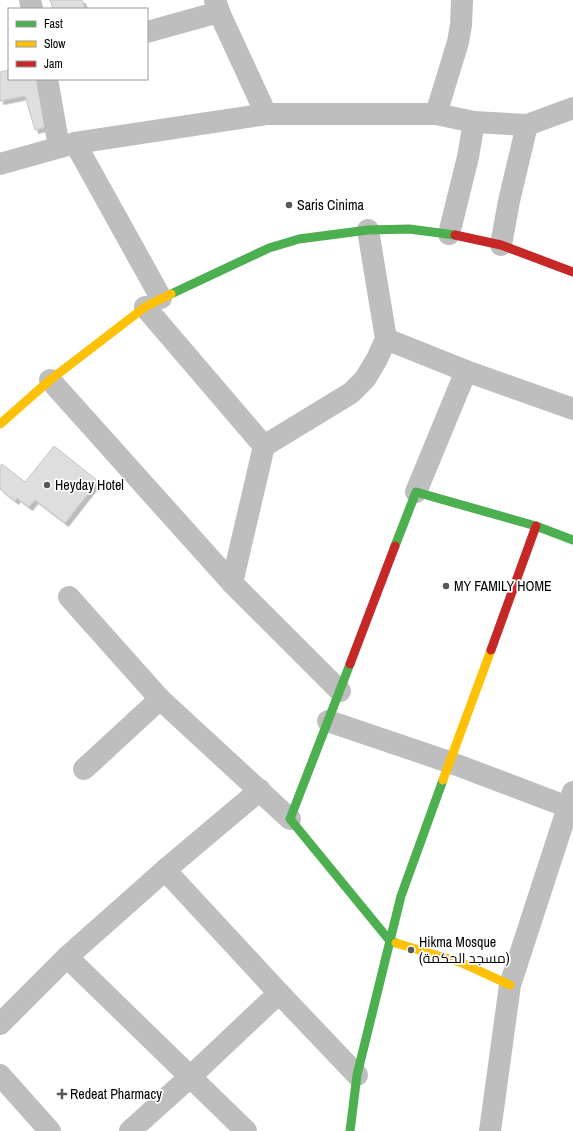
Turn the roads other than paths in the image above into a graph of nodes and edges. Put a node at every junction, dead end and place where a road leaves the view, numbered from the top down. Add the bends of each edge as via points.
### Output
1 (462, 0) edge
2 (217, 6) edge
3 (148, 32) edge
4 (47, 80) edge
5 (573, 108) edge
6 (266, 114) junction
7 (436, 114) junction
8 (474, 122) junction
9 (527, 125) junction
10 (67, 145) junction
11 (0, 164) edge
12 (368, 230) junction
13 (449, 234) junction
14 (501, 245) junction
15 (573, 272) edge
16 (153, 302) junction
17 (386, 339) junction
18 (466, 372) junction
19 (50, 380) junction
20 (573, 409) edge
21 (0, 424) edge
22 (264, 446) junction
23 (416, 492) junction
24 (536, 526) junction
25 (573, 540) edge
26 (232, 583) junction
27 (68, 597) dead end
28 (340, 690) junction
29 (160, 699) junction
30 (328, 721) junction
31 (449, 762) junction
32 (84, 769) dead end
33 (260, 790) junction
34 (570, 800) edge
35 (290, 819) junction
36 (165, 870) junction
37 (390, 941) junction
38 (67, 957) junction
39 (510, 985) junction
40 (279, 993) junction
41 (0, 1024) edge
42 (0, 1075) edge
43 (357, 1076) junction
44 (190, 1077) junction
45 (50, 1131) edge
46 (130, 1131) edge
47 (246, 1131) edge
48 (350, 1131) edge
49 (490, 1131) edge

1 - 7 street via 458,42
2 - 3 street
2 - 6 street
4 - 10 street
5 - 9 street
6 - 7 street
6 - 10 street
7 - 8 street
8 - 9 street
8 - 13 street
9 - 14 street
10 - 11 street
10 - 16 street
12 - 13 street via 409,229
12 - 16 street via 299,239 269,248
12 - 17 street
13 - 14 street
14 - 15 street
16 - 19 street
16 - 22 street
17 - 18 street
17 - 22 street via 365,379 351,393
18 - 20 street
18 - 23 street
19 - 21 street
19 - 26 street
22 - 26 street
23 - 24 street
23 - 28 street
24 - 25 street
24 - 31 street
26 - 28 street
27 - 29 street
28 - 30 street
29 - 32 street
29 - 33 street
30 - 31 street
30 - 35 street
31 - 34 street
31 - 37 street via 401,896
33 - 35 street
33 - 36 street
34 - 39 street
35 - 37 street
36 - 38 street
36 - 40 street
37 - 39 street via 462,963
37 - 43 street
38 - 41 street
38 - 44 street
39 - 49 street
40 - 43 street
40 - 44 street
42 - 45 street
43 - 48 street
44 - 46 street
44 - 47 street

